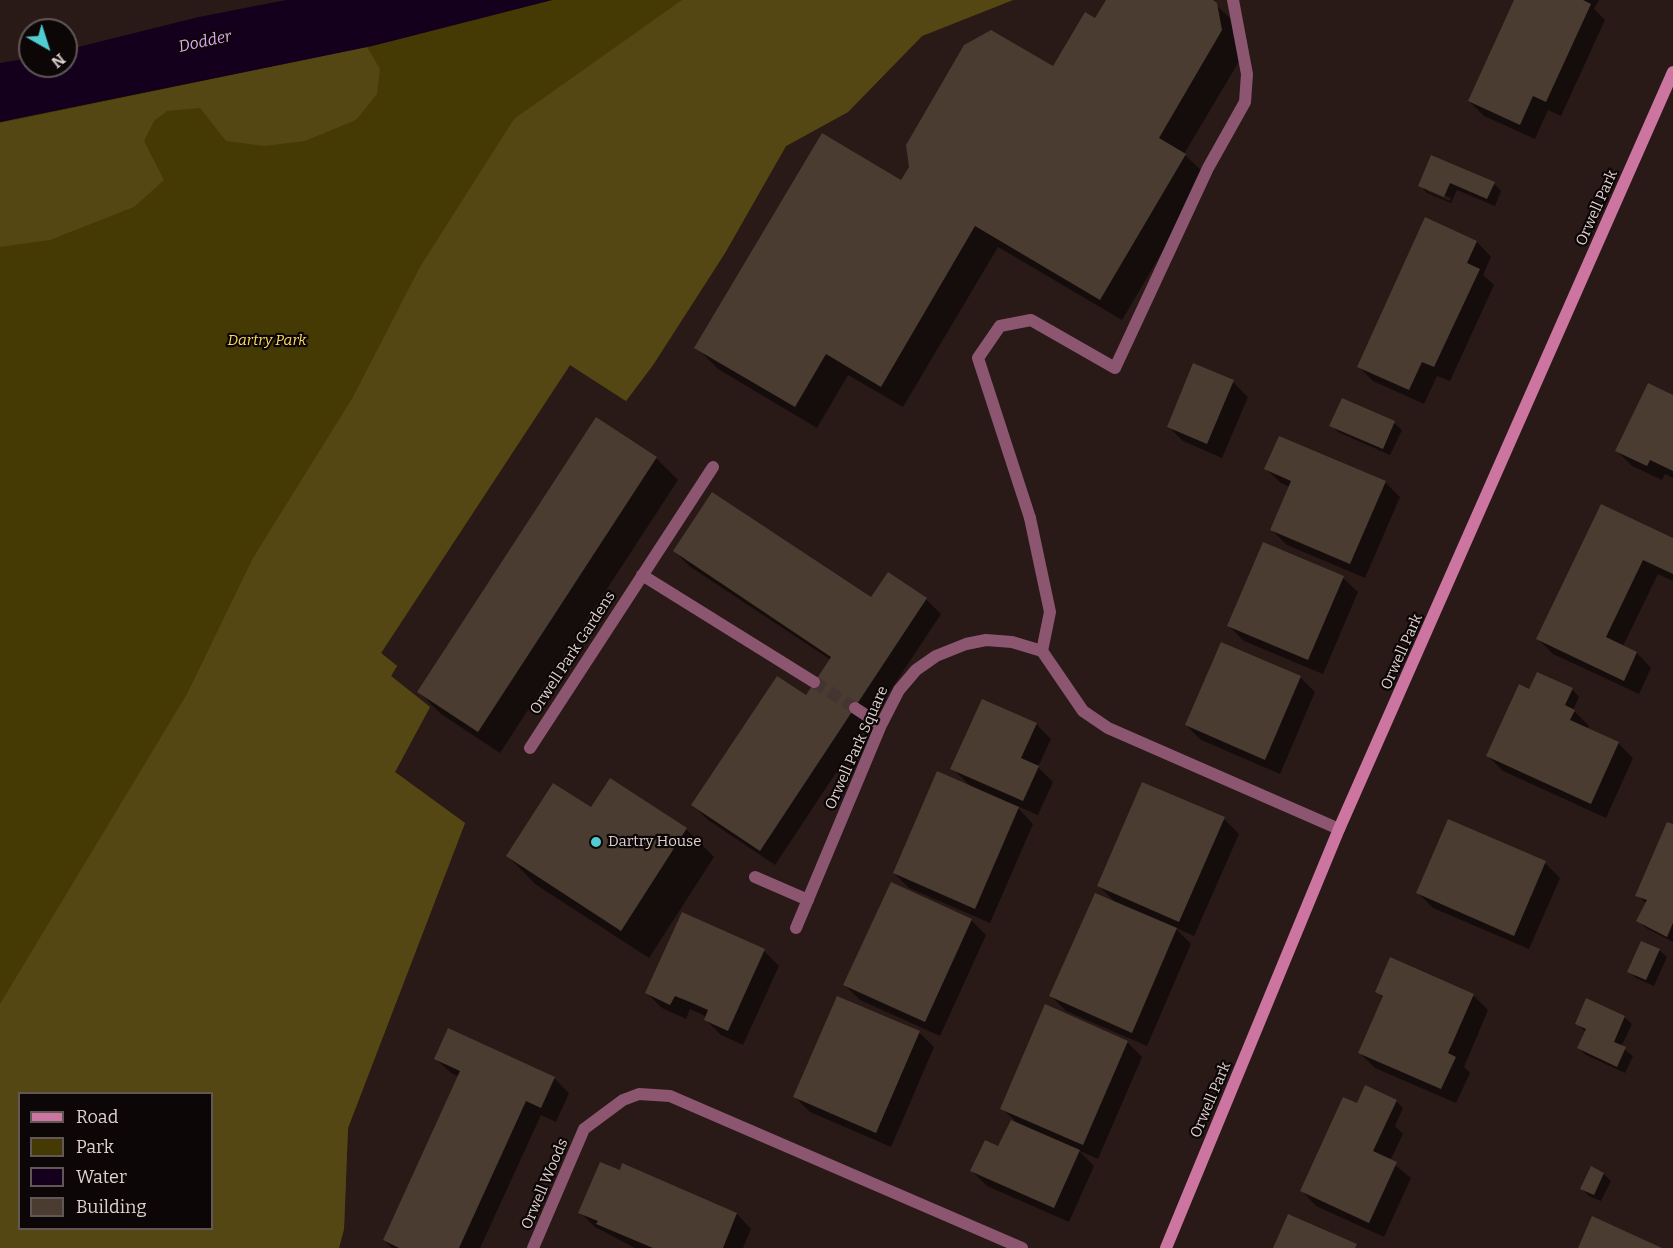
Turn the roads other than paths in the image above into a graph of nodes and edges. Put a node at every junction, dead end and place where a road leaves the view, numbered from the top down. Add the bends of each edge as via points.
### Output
1 (1233, 0) edge
2 (1673, 72) edge
3 (713, 467) dead end
4 (642, 575) junction
5 (1042, 651) junction
6 (814, 682) tunnel mouth
7 (855, 708) tunnel mouth
8 (881, 724) junction
9 (530, 748) dead end
10 (1339, 829) junction
11 (755, 877) dead end
12 (808, 900) junction
13 (796, 928) dead end
14 (533, 1248) edge
15 (1022, 1248) edge
16 (1166, 1248) edge

1 - 5 street via 1247,74 1245,102 1208,168 1115,368 1031,320 1000,326 978,358 1030,518 1050,612
2 - 10 street, Orwell Park
3 - 4 street, Orwell Park Gardens
4 - 6 street
4 - 9 street, Orwell Park Gardens
5 - 8 street, Orwell Park Square via 1012,642 986,640 936,656 916,670 899,690
5 - 10 street via 1083,711 1108,728
7 - 8 street
8 - 12 street, Orwell Park Square
10 - 16 street, Orwell Park
11 - 12 street
12 - 13 street, Orwell Park Square
14 - 15 street, Orwell Woods via 585,1129 623,1100 639,1094 670,1096

